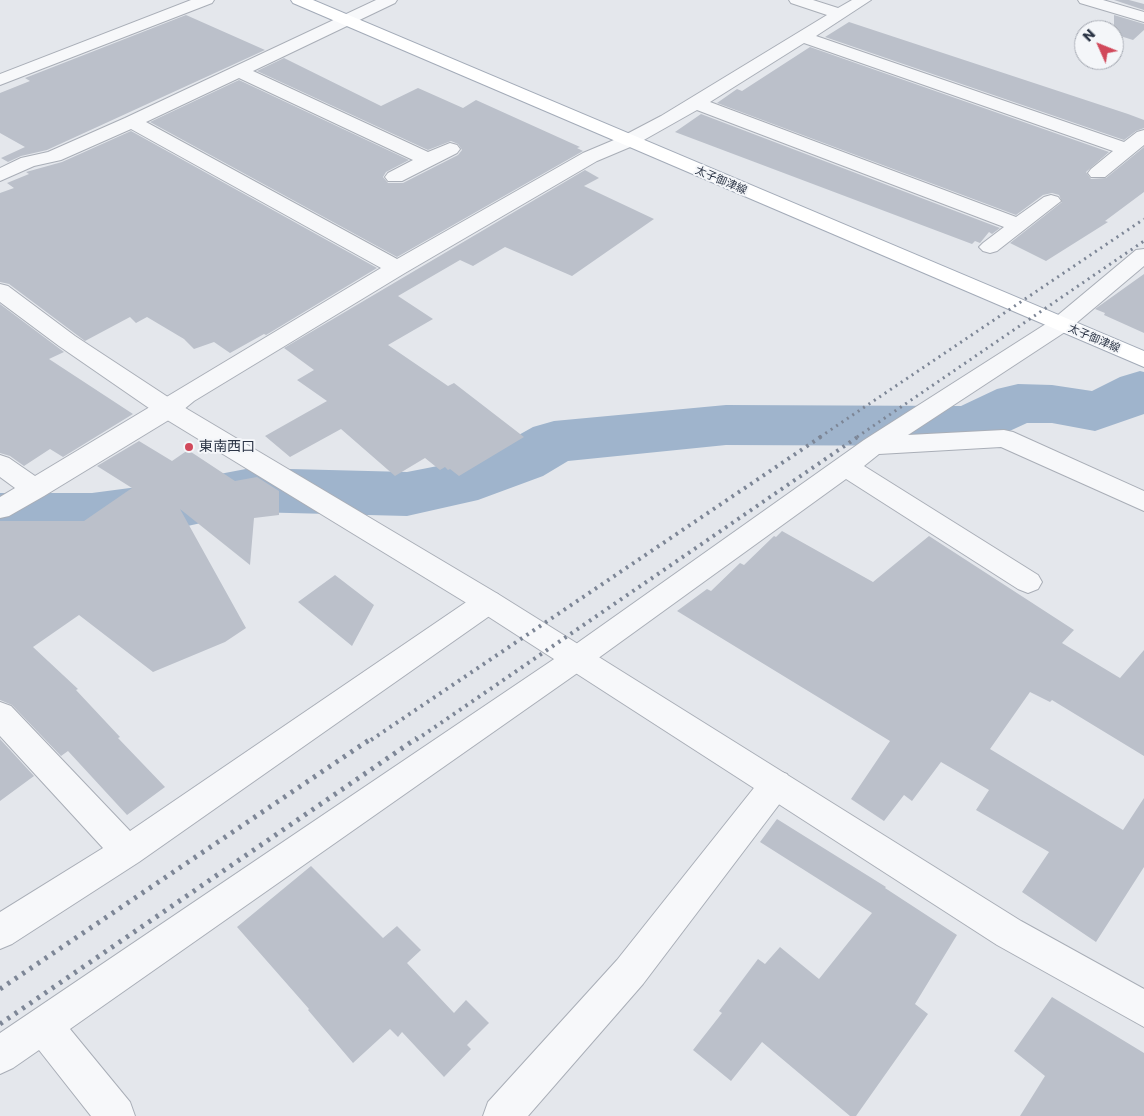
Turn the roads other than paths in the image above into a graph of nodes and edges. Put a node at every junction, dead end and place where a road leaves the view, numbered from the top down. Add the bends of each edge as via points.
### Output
1 (206, 0) edge
2 (299, 0) edge
3 (388, 0) edge
4 (797, 0) edge
5 (863, 0) edge
6 (1086, 0) edge
7 (839, 14) junction
8 (1144, 17) edge
9 (345, 20) junction
10 (802, 37) junction
11 (241, 72) junction
12 (0, 80) edge
13 (696, 103) junction
14 (132, 122) junction
15 (1144, 136) edge
16 (628, 142) junction
17 (450, 149) dead end
18 (1128, 150) junction
19 (429, 160) junction
20 (1098, 173) dead end
21 (0, 175) edge
22 (395, 178) dead end
23 (1050, 201) dead end
24 (1018, 225) junction
25 (990, 247) dead end
26 (1144, 256) edge
27 (397, 268) junction
28 (0, 291) edge
29 (1060, 325) junction
30 (1144, 360) edge
31 (168, 409) junction
32 (872, 447) junction
33 (0, 464) edge
34 (845, 466) junction
35 (35, 489) junction
36 (1144, 502) edge
37 (0, 509) edge
38 (1028, 582) dead end
39 (488, 602) junction
40 (576, 658) junction
41 (0, 715) edge
42 (776, 784) junction
43 (127, 852) junction
44 (0, 932) edge
45 (1144, 1009) edge
46 (44, 1026) junction
47 (0, 1055) edge
48 (116, 1116) edge
49 (502, 1116) edge

1 - 12 street
2 - 9 main road, 太子御津線
3 - 9 street
4 - 7 street
5 - 7 street
6 - 8 street
7 - 10 street
9 - 11 street
9 - 16 main road, 太子御津線
10 - 13 street
10 - 18 street
11 - 14 street
11 - 19 street
13 - 16 street
13 - 24 street
14 - 21 street
14 - 27 street
15 - 18 street
16 - 27 street via 590,157
16 - 29 main road, 太子御津線
17 - 19 street
18 - 20 street
19 - 22 street
23 - 24 street
24 - 25 street
26 - 29 street
27 - 31 street via 185,395
28 - 31 street via 67,342
29 - 30 main road, 太子御津線
29 - 32 street
31 - 35 street
31 - 39 street
32 - 34 street
32 - 36 street via 1004,438
33 - 35 street
34 - 38 street
34 - 40 street
35 - 37 street
39 - 40 street
39 - 43 street
40 - 42 street
40 - 46 street
41 - 43 street
42 - 45 street via 1009,933
42 - 49 street via 630,972
43 - 44 street
46 - 47 street
46 - 48 street

